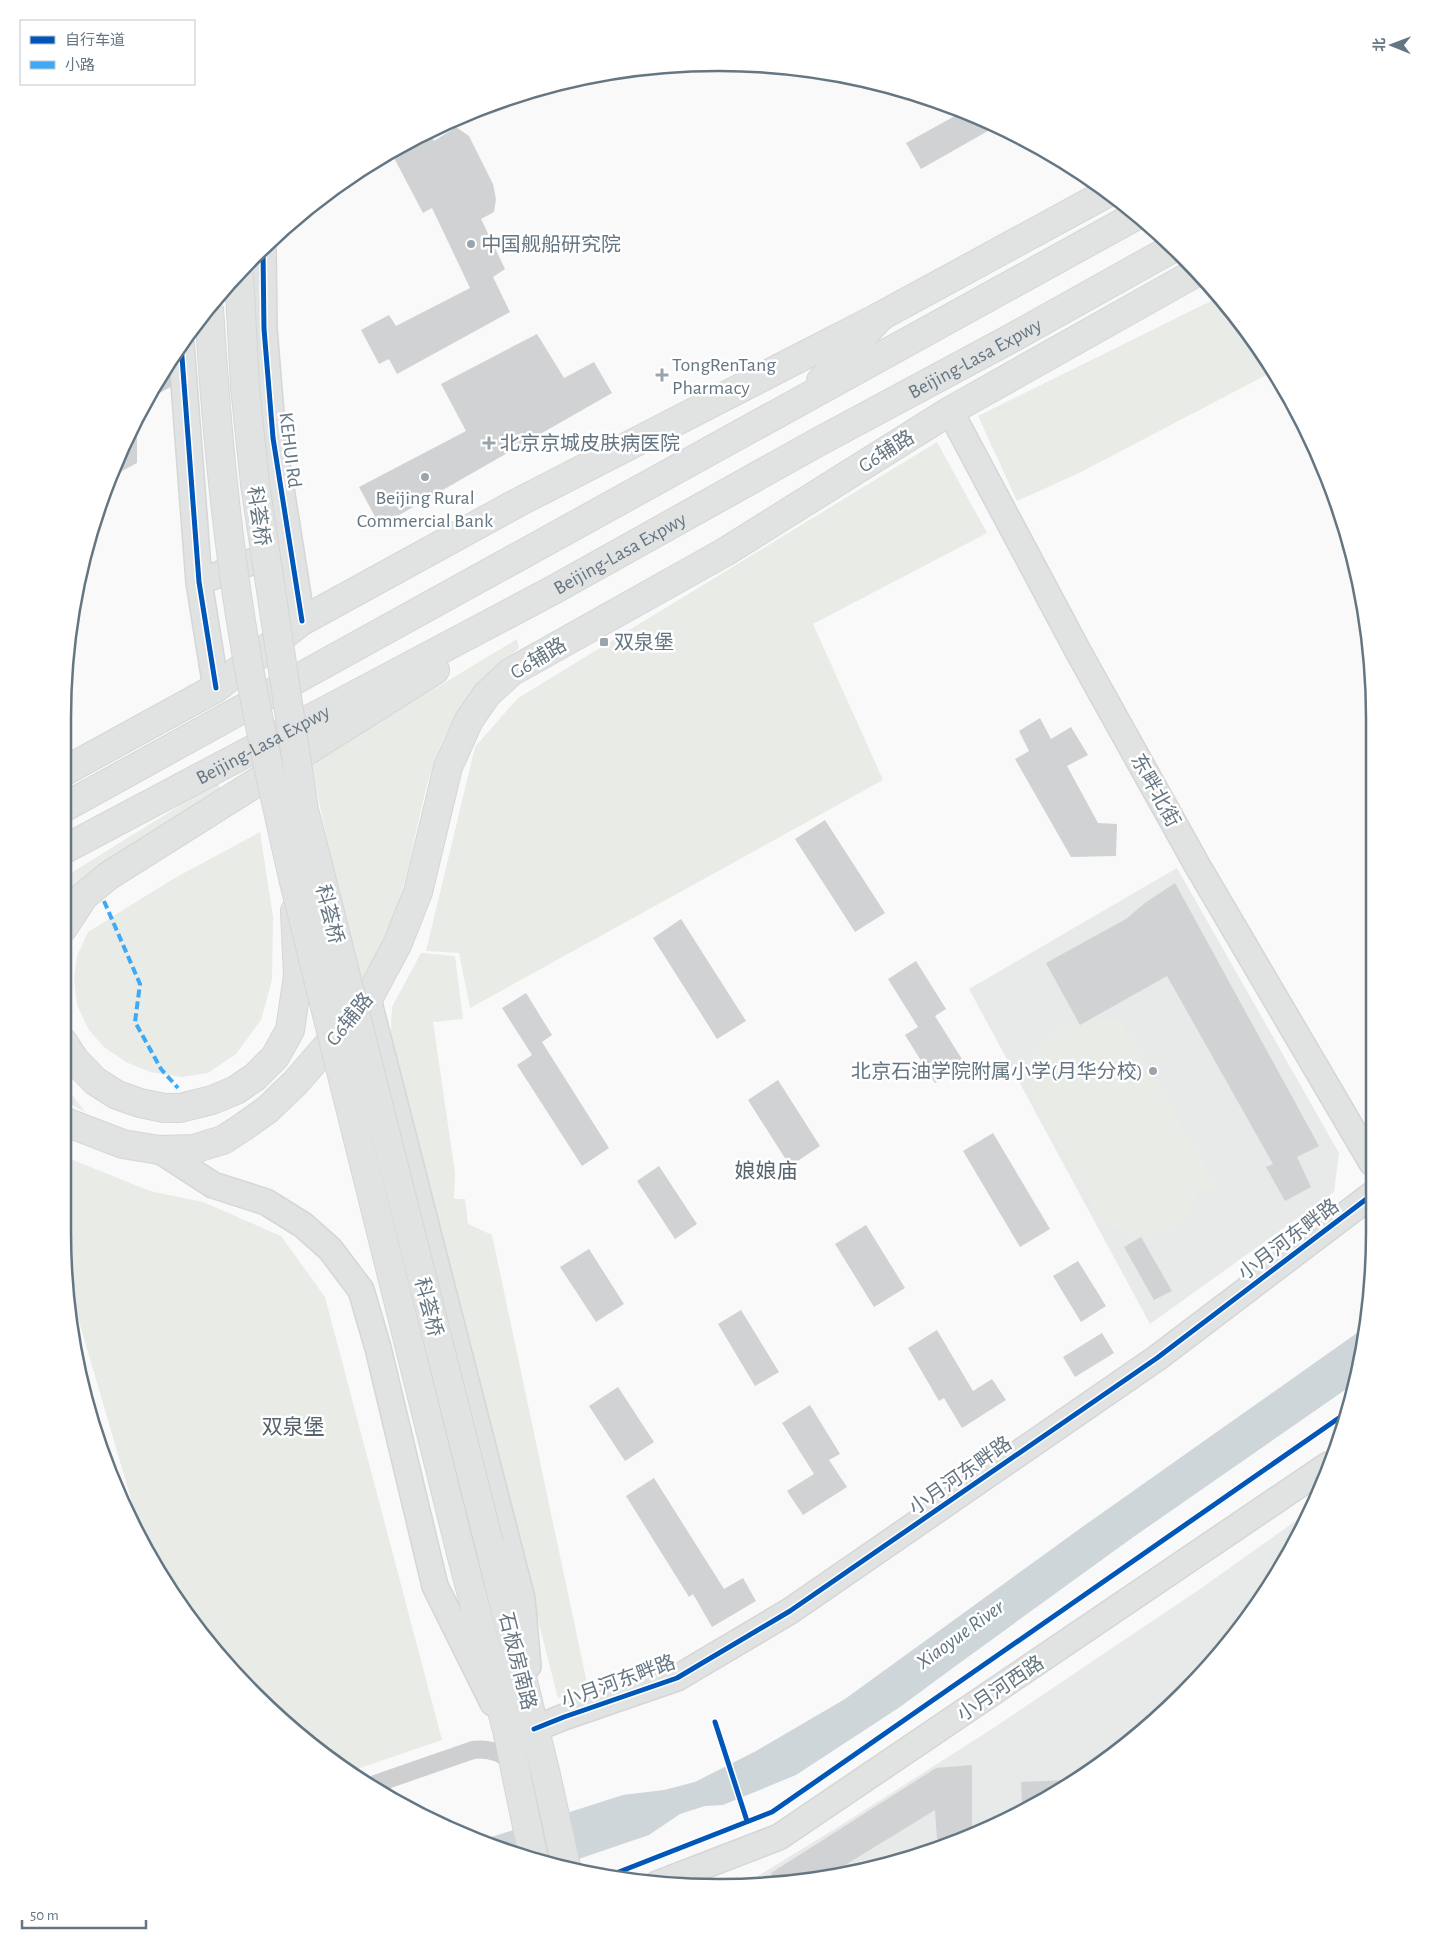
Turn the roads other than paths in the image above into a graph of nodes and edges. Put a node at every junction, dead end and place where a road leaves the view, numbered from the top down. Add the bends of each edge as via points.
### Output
1 (1102, 197) edge
2 (1130, 219) edge
3 (1166, 251) edge
4 (263, 259) edge
5 (1190, 276) edge
6 (240, 284) edge
7 (881, 316) junction
8 (210, 318) edge
9 (182, 356) edge
10 (183, 370) junction
11 (169, 378) edge
12 (806, 399) junction
13 (950, 412) junction
14 (290, 548) junction
15 (199, 582) junction
16 (555, 589) junction
17 (302, 621) junction
18 (216, 688) junction
19 (71, 767) edge
20 (71, 803) edge
21 (71, 845) edge
22 (294, 882) junction
23 (71, 915) edge
24 (368, 999) junction
25 (71, 1055) edge
26 (71, 1124) edge
27 (159, 1150) junction
28 (1366, 1153) edge
29 (1366, 1199) edge
30 (1319, 1471) edge
31 (489, 1543) joint
32 (461, 1553) joint
33 (534, 1726) junction
34 (507, 1730) junction
35 (513, 1762) junction
36 (379, 1782) edge
37 (531, 1851) edge
38 (565, 1860) edge
39 (675, 1877) edge

1 - 7 main road
2 - 12 main road, Beijing-Lasa Expwy
3 - 16 main road, Beijing-Lasa Expwy
4 - 14 street, KEHUI Rd via 264,329 273,438
5 - 13 main road, G6辅路
6 - 31 main road, 科荟桥, bridge via 245,387 255,484 304,810
7 - 12 main road
7 - 17 main road via 517,502
8 - 22 main road, 科荟桥, bridge via 222,481 240,616
9 - 10 street
10 - 11 street
10 - 15 street
12 - 20 main road, Beijing-Lasa Expwy
13 - 24 main road, G6辅路 via 725,552 511,672 488,694 469,720 448,766 418,892 397,945
13 - 28 street, 东畔北街 via 1197,865
14 - 15 street
14 - 17 street, KEHUI Rd
15 - 18 street
16 - 21 main road, Beijing-Lasa Expwy
16 - 23 main road via 400,693 108,876 84,896
17 - 18 main road
18 - 19 main road
22 - 25 main road, bridge via 298,976 290,1030 275,1057 255,1077 236,1090 204,1102 164,1108 117,1095 95,1081
22 - 32 main road, 科荟桥, bridge
24 - 27 main road, G6辅路 via 296,1082 268,1109 223,1140 193,1149
24 - 33 street via 522,1599
26 - 27 main road, G6辅路 via 123,1144
27 - 34 street via 213,1185 266,1202 303,1224 330,1248 361,1290 435,1586
29 - 33 street, 小月河东畔路 via 1158,1358 790,1611 677,1678
30 - 39 street, 小月河西路 via 779,1837
31 - 33 main road, 石板房南路
32 - 34 main road, 石板房南路
33 - 38 main road, 石板房南路
34 - 35 main road, 石板房南路
35 - 36 street via 504,1754 484,1748
35 - 37 main road, 石板房南路

